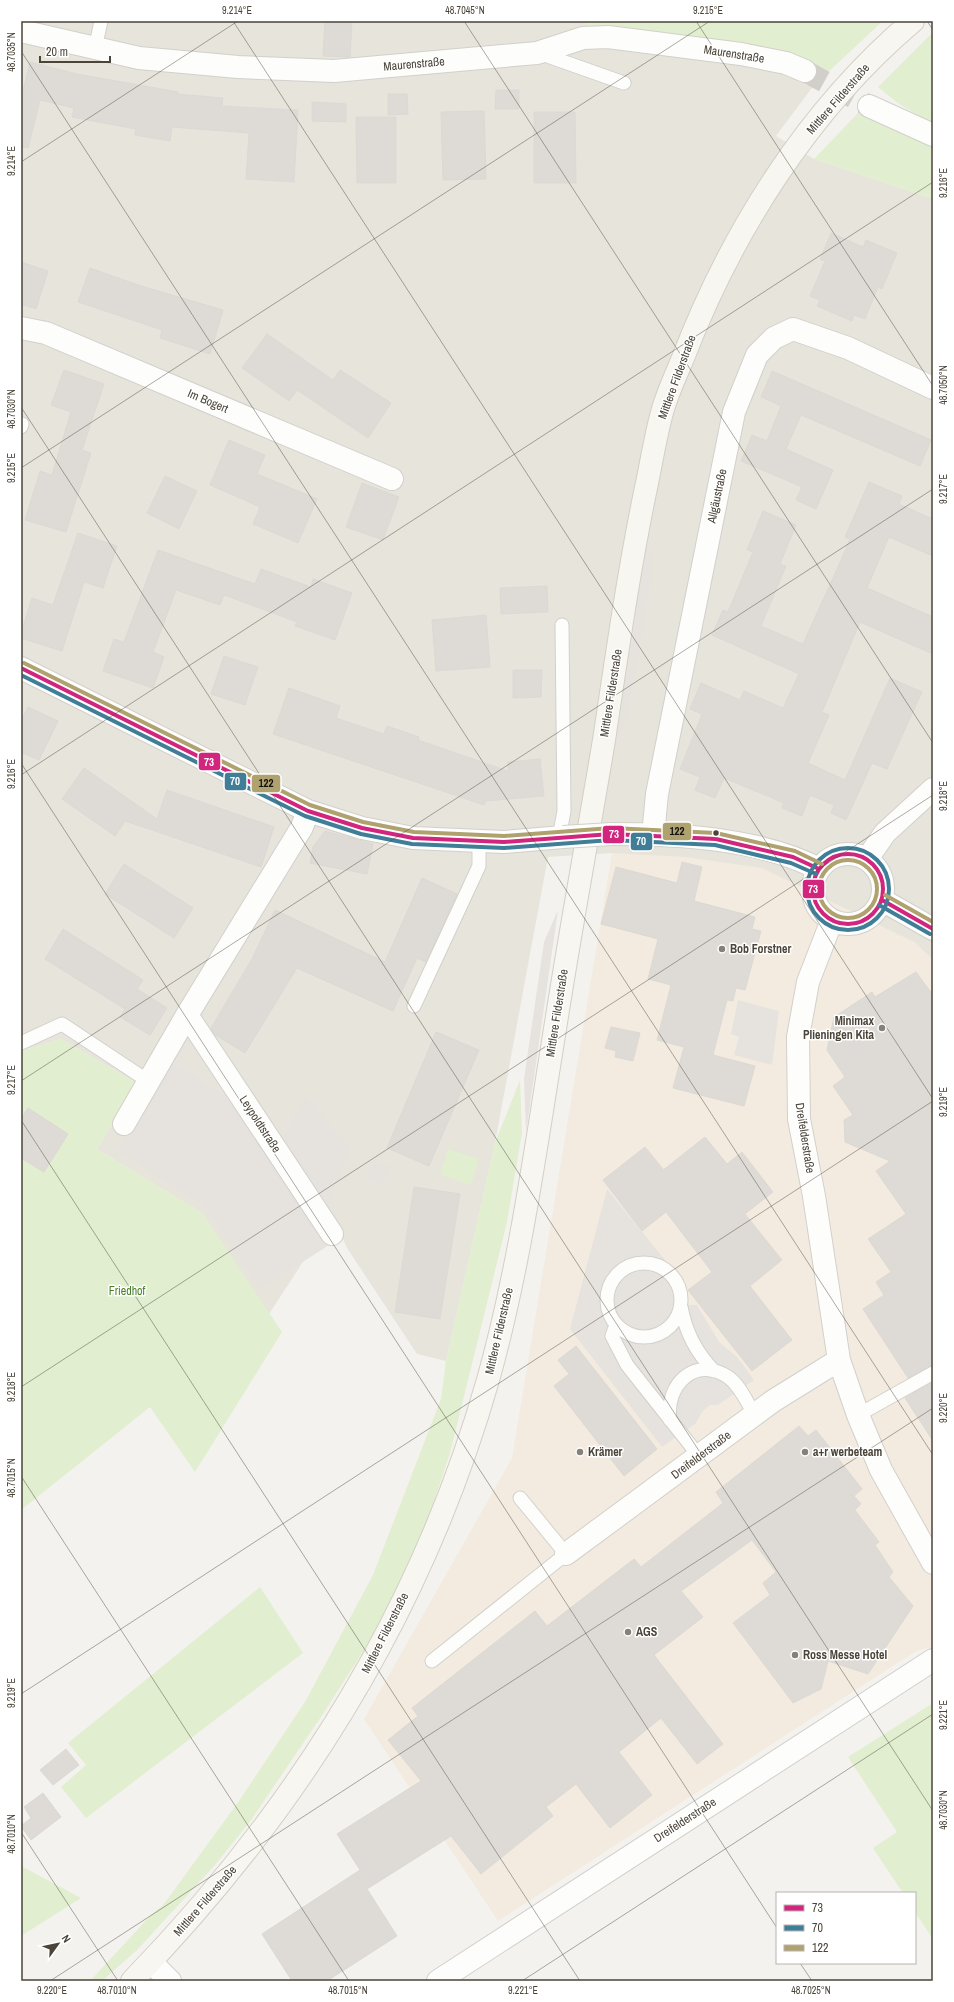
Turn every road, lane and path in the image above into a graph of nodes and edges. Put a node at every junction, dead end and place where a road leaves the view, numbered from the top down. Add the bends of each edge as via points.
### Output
1 (101, 21) edge
2 (913, 21) edge
3 (21, 31) edge
4 (95, 49) junction
5 (537, 53) junction
6 (805, 71) tunnel mouth
7 (624, 83) dead end
8 (869, 106) tunnel mouth
9 (933, 135) edge
10 (21, 328) edge
11 (933, 388) edge
12 (392, 479) dead end
13 (562, 624) dead end
14 (21, 668) edge
15 (933, 789) edge
16 (308, 811) junction
17 (653, 835) junction
18 (561, 837) junction
19 (479, 841) junction
20 (867, 859) junction
21 (819, 869) junction
22 (882, 900) junction
23 (832, 920) junction
24 (933, 929) edge
25 (414, 1006) dead end
26 (187, 1014) junction
27 (21, 1043) edge
28 (148, 1081) junction
29 (124, 1124) dead end
30 (332, 1234) dead end
31 (681, 1306) junction
32 (616, 1325) junction
33 (839, 1360) junction
34 (714, 1371) junction
35 (933, 1373) edge
36 (755, 1415) junction
37 (858, 1415) junction
38 (670, 1420) junction
39 (699, 1456) junction
40 (520, 1498) dead end
41 (566, 1554) junction
42 (933, 1563) edge
43 (933, 1660) edge
44 (432, 1661) dead end
45 (151, 1962) junction
46 (132, 1981) edge
47 (170, 1981) edge
48 (438, 1981) edge

1 - 4 lane
2 - 45 main road, Mittlere Filderstraße via 853,78 811,129 767,192 726,260 692,333 663,409 636,537 522,1235 488,1378 461,1464 428,1546 385,1638 335,1726 257,1839
3 - 4 street, Maurenstraße
4 - 5 street, Maurenstraße via 139,58 238,67 334,71
5 - 6 street, Maurenstraße via 583,38 608,37 742,54 786,63
5 - 7 lane
8 - 9 street
10 - 12 street, Im Bogert via 46,332
11 - 17 street, Allgäustraße via 848,348 793,328 774,338 757,355 734,412 657,794
13 - 18 lane via 564,811
14 - 16 street
15 - 20 street via 885,833
16 - 19 street via 362,828 413,838
16 - 26 street via 302,828
17 - 18 street, bridge
17 - 21 street via 716,839 793,857
18 - 19 street via 525,842
19 - 25 lane via 479,866
20 - 21 street via 850,853 832,857
20 - 22 street via 878,870 883,884
21 - 23 street via 813,888 818,906
22 - 23 street via 874,913 861,922 846,924
22 - 24 street
23 - 33 street, Dreifelderstraße via 808,982 797,1052 799,1119 814,1196
26 - 28 street
26 - 30 street, Leypoldtstraße
27 - 28 lane via 62,1024
28 - 29 street
31 - 32 lane via 672,1326 654,1336 632,1336
31 - 32 lane via 678,1286 670,1274 652,1264 631,1265 618,1272 608,1290 607,1305
31 - 34 lane via 687,1331 694,1346
32 - 38 lane via 612,1336 627,1365
33 - 36 street, Dreifelderstraße
33 - 37 street, Dreifelderstraße
34 - 36 lane via 733,1381
34 - 38 lane via 700,1371 681,1380 670,1398
35 - 37 lane
36 - 39 street, Dreifelderstraße
37 - 42 street, Dreifelderstraße via 881,1470
38 - 39 lane
39 - 41 street, Dreifelderstraße
40 - 41 lane
41 - 44 lane
43 - 48 street, Dreifelderstraße
45 - 46 main road, Mittlere Filderstraße
45 - 47 street

